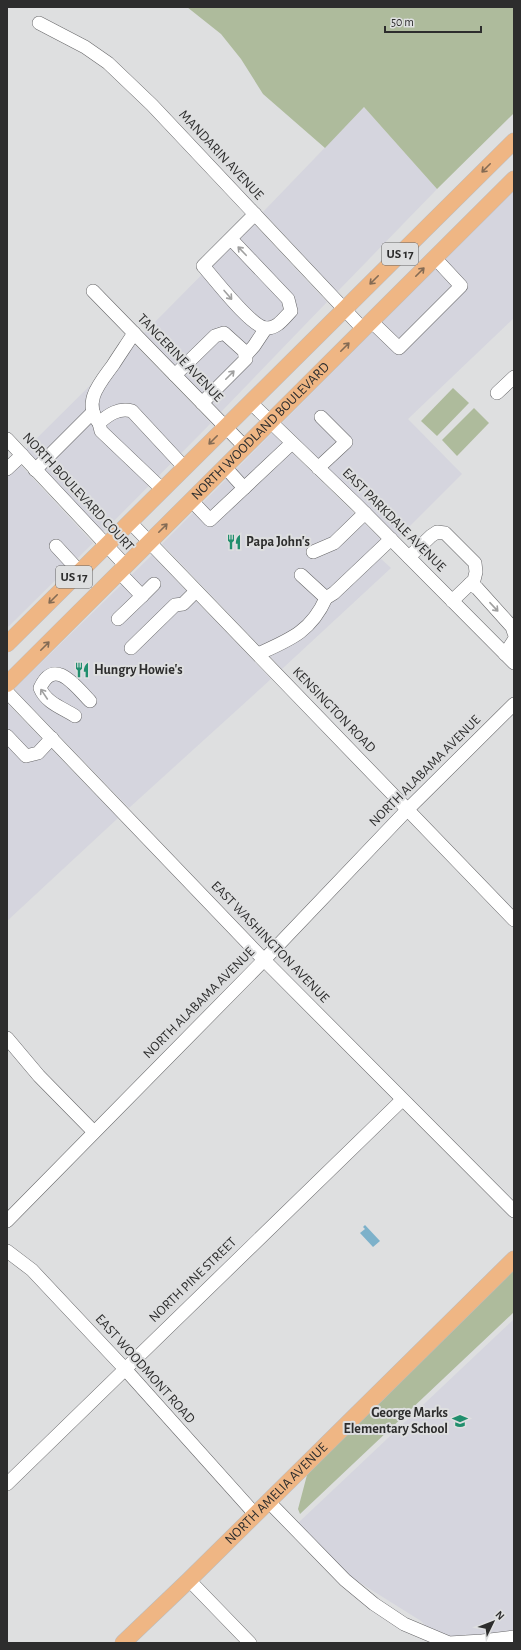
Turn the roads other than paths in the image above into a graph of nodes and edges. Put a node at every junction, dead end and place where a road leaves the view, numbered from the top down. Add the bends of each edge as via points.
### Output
1 (39, 23) dead end
2 (514, 141) edge
3 (514, 179) edge
4 (255, 214) junction
5 (231, 238) junction
6 (434, 258) junction
7 (93, 291) dead end
8 (344, 310) junction
9 (367, 325) junction
10 (266, 328) junction
11 (134, 333) junction
12 (245, 356) junction
13 (175, 375) junction
14 (514, 377) edge
15 (497, 393) dead end
16 (250, 402) junction
17 (202, 403) junction
18 (321, 417) dead end
19 (96, 418) junction
20 (270, 422) junction
21 (226, 427) junction
22 (7, 439) edge
23 (292, 443) junction
24 (245, 447) junction
25 (22, 455) junction
26 (225, 467) junction
27 (185, 468) junction
28 (318, 468) junction
29 (7, 469) edge
30 (35, 470) junction
31 (244, 488) junction
32 (163, 490) junction
33 (191, 500) junction
34 (365, 513) junction
35 (130, 522) junction
36 (391, 539) junction
37 (149, 542) junction
38 (56, 546) dead end
39 (106, 546) junction
40 (314, 552) dead end
41 (409, 557) junction
42 (122, 569) junction
43 (80, 572) junction
44 (301, 575) dead end
45 (154, 584) dead end
46 (470, 584) junction
47 (196, 591) junction
48 (142, 596) junction
49 (326, 598) junction
50 (452, 601) junction
51 (118, 619) dead end
52 (514, 633) edge
53 (514, 640) edge
54 (7, 644) edge
55 (131, 648) dead end
56 (258, 654) junction
57 (510, 659) edge
58 (7, 684) edge
59 (7, 692) edge
60 (90, 702) dead end
61 (514, 704) edge
62 (75, 716) dead end
63 (7, 736) edge
64 (52, 738) junction
65 (407, 810) junction
66 (514, 920) edge
67 (264, 960) junction
68 (7, 1038) edge
69 (402, 1100) junction
70 (94, 1132) junction
71 (514, 1211) edge
72 (7, 1221) edge
73 (7, 1251) edge
74 (514, 1259) edge
75 (125, 1369) junction
76 (7, 1484) edge
77 (268, 1502) junction
78 (255, 1514) junction
79 (189, 1580) junction
80 (512, 1639) edge
81 (123, 1643) edge
82 (250, 1643) edge

1 - 4 street, MANDARIN AVENUE via 85,47 108,63 152,105
2 -> 8 main road, NORTH WOODLAND BOULEVARD / US 17
3 - 6 main road, NORTH WOODLAND BOULEVARD / US 17
4 - 5 street
4 - 8 street, MANDARIN AVENUE
10 -> 5 street via 278,325 290,311 288,299
5 -> 10 street via 203,266 253,323
9 -> 6 main road, NORTH WOODLAND BOULEVARD / US 17
6 - 9 street, MANDARIN AVENUE via 461,286 399,348
7 - 11 street, TANGERINE AVENUE
8 - 9 street, MANDARIN AVENUE
8 - 16 main road, NORTH WOODLAND BOULEVARD / US 17
20 -> 9 main road, NORTH WOODLAND BOULEVARD / US 17
10 - 12 street
11 - 13 street, TANGERINE AVENUE
11 - 19 street via 99,382 92,407
12 - 13 street via 224,333 215,336
17 -> 12 street via 246,359
13 - 17 street, TANGERINE AVENUE
14 - 15 street
16 - 20 street, EAST PARKDALE AVENUE
16 - 21 main road, NORTH WOODLAND BOULEVARD / US 17
17 - 21 street, TANGERINE AVENUE
18 - 28 street via 346,442
19 - 27 street via 126,409 132,411
19 - 30 street
19 - 32 street via 101,431
20 - 23 street, EAST PARKDALE AVENUE
20 - 24 main road, NORTH WOODLAND BOULEVARD / US 17
21 - 24 street, TANGERINE AVENUE
21 -> 27 main road, NORTH WOODLAND BOULEVARD / US 17
22 - 25 street, NORTH BOULEVARD COURT
23 - 28 street, EAST PARKDALE AVENUE
23 - 31 street
24 - 26 main road, NORTH WOODLAND BOULEVARD / US 17
25 - 29 street
25 - 30 street, NORTH BOULEVARD COURT
26 - 31 street
26 - 33 main road, NORTH WOODLAND BOULEVARD / US 17
27 - 32 main road, NORTH WOODLAND BOULEVARD / US 17
28 - 34 street, EAST PARKDALE AVENUE
30 - 39 street, NORTH BOULEVARD COURT
31 - 33 street via 210,520
32 - 35 main road, NORTH WOODLAND BOULEVARD / US 17
37 -> 33 main road, NORTH WOODLAND BOULEVARD / US 17
34 - 36 street, EAST PARKDALE AVENUE
34 - 40 street via 334,543
35 - 37 street, KENSINGTON ROAD
35 - 39 main road, NORTH WOODLAND BOULEVARD / US 17
36 - 41 street, EAST PARKDALE AVENUE
36 - 49 street
37 - 42 main road, NORTH WOODLAND BOULEVARD / US 17
37 - 47 street, KENSINGTON ROAD
38 - 43 street
39 - 42 street, NORTH BOULEVARD COURT
39 - 43 main road, NORTH WOODLAND BOULEVARD / US 17
41 - 46 street via 430,536 437,532 445,533 475,563 476,572
41 - 50 street, EAST PARKDALE AVENUE
42 - 48 street, NORTH BOULEVARD COURT
58 -> 42 main road, NORTH WOODLAND BOULEVARD / US 17
43 -> 54 main road, NORTH WOODLAND BOULEVARD / US 17
44 - 49 street
45 - 48 street
46 - 50 street
46 -> 52 street via 512,627
47 - 55 street via 183,604 175,605
47 - 56 street, KENSINGTON ROAD
48 - 51 street
49 - 56 street via 308,626 289,640
50 - 57 street, EAST PARKDALE AVENUE
53 - 57 street
56 - 65 street, KENSINGTON ROAD
59 - 64 street, EAST WASHINGTON AVENUE
62 -> 60 street via 43,695 40,688 44,680 57,673 64,675
61 - 65 street, NORTH ALABAMA AVENUE
63 - 64 street via 26,756 38,753
64 - 67 street, EAST WASHINGTON AVENUE
65 - 66 street, KENSINGTON ROAD
65 - 67 street, NORTH ALABAMA AVENUE
67 - 69 street, EAST WASHINGTON AVENUE
67 - 70 street, NORTH ALABAMA AVENUE
68 - 70 street via 39,1076
69 - 71 street, EAST WASHINGTON AVENUE
69 - 75 street, NORTH PINE STREET
70 - 72 street, NORTH ALABAMA AVENUE
73 - 75 street, EAST WOODMONT ROAD via 32,1270
74 - 77 main road, NORTH AMELIA AVENUE
75 - 76 street, NORTH PINE STREET
75 - 78 street, EAST WOODMONT ROAD
77 - 78 main road, NORTH AMELIA AVENUE
77 - 80 street via 345,1580 404,1624 449,1643
78 - 79 main road, NORTH AMELIA AVENUE
79 - 81 main road, NORTH AMELIA AVENUE
79 - 82 street

